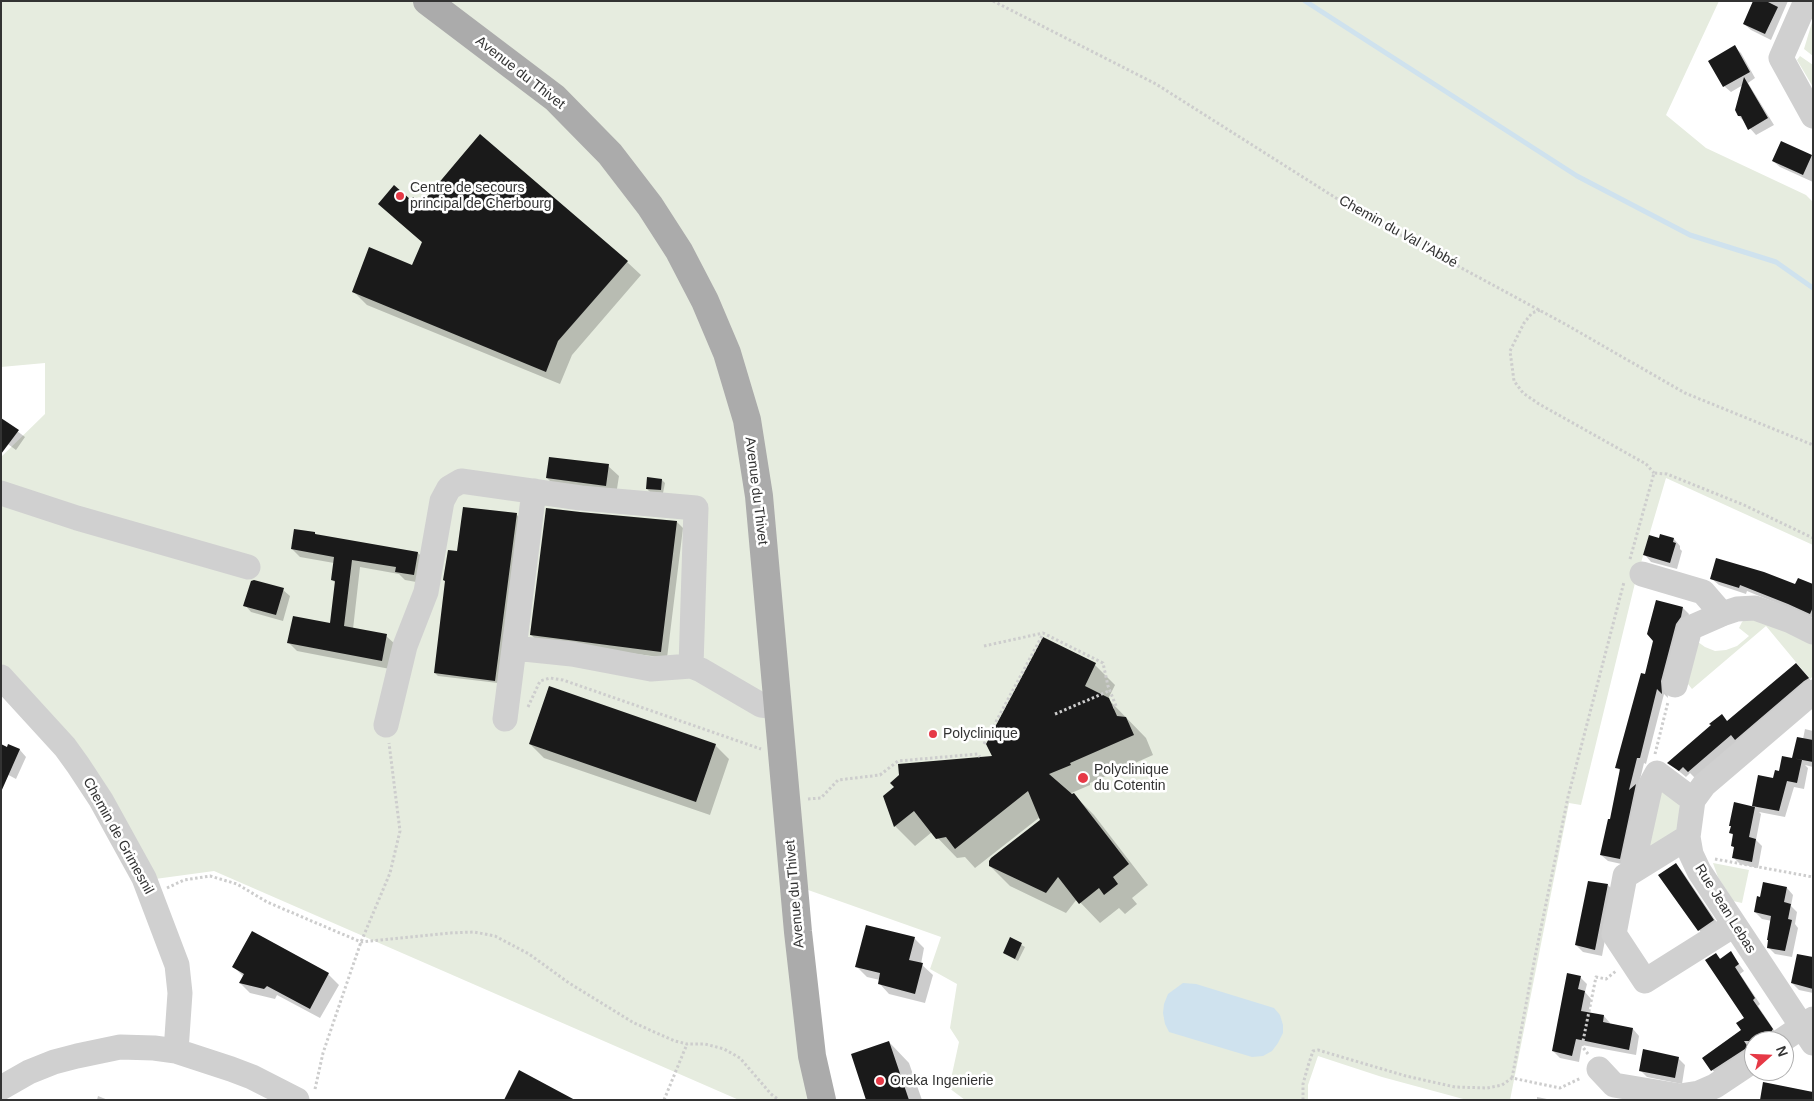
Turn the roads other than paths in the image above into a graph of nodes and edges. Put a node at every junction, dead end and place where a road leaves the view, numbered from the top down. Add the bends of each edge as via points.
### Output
1 (427, 1) edge
2 (1806, 1) edge
3 (1813, 116) edge
4 (534, 491) junction
5 (1, 492) edge
6 (248, 567) dead end
7 (1632, 571) road end
8 (1722, 614) junction
9 (1813, 632) edge
10 (514, 648) junction
11 (691, 666) junction
12 (1, 678) edge
13 (1675, 685) road end
14 (1813, 692) edge
15 (778, 708) junction
16 (515, 716) road end
17 (386, 725) road end
18 (1693, 800) junction
19 (1690, 846) junction
20 (1632, 870) junction
21 (1734, 925) junction
22 (1810, 1030) edge
23 (1794, 1036) edge
24 (176, 1051) junction
25 (1744, 1067) edge
26 (1599, 1069) road end
27 (1, 1088) edge
28 (306, 1098) edge
29 (822, 1100) edge

1 - 15 main road, Avenue du Thivet via 556,98 610,154 679,251 705,302 727,353 747,420 759,496
2 - 3 street via 1782,58
4 - 10 street
4 - 11 street via 696,508
4 - 17 street via 461,481 449,488 442,501 426,592 405,646
5 - 6 street via 77,518
7 - 8 street via 1703,592
8 - 9 street via 1755,608
8 - 13 street via 1690,628
10 - 11 street via 572,654 651,669
10 - 16 street
11 - 15 street via 761,705
12 - 24 street, Chemin de Grimesnil via 78,765 101,800 150,894 177,965 180,993
14 - 18 street via 1704,785
15 - 29 main road, Avenue du Thivet via 805,998 812,1056
18 - 19 street
18 - 20 street via 1657,773 1651,784
19 - 20 street
19 - 21 street, Rue Jean Lebas via 1699,871
20 - 21 street via 1625,876 1614,934 1645,982
21 - 22 street, Rue Jean Lebas
22 - 23 street
24 - 27 street via 120,1048 77,1056 29,1072
24 - 28 street
25 - 26 street via 1715,1086 1680,1096 1614,1085

